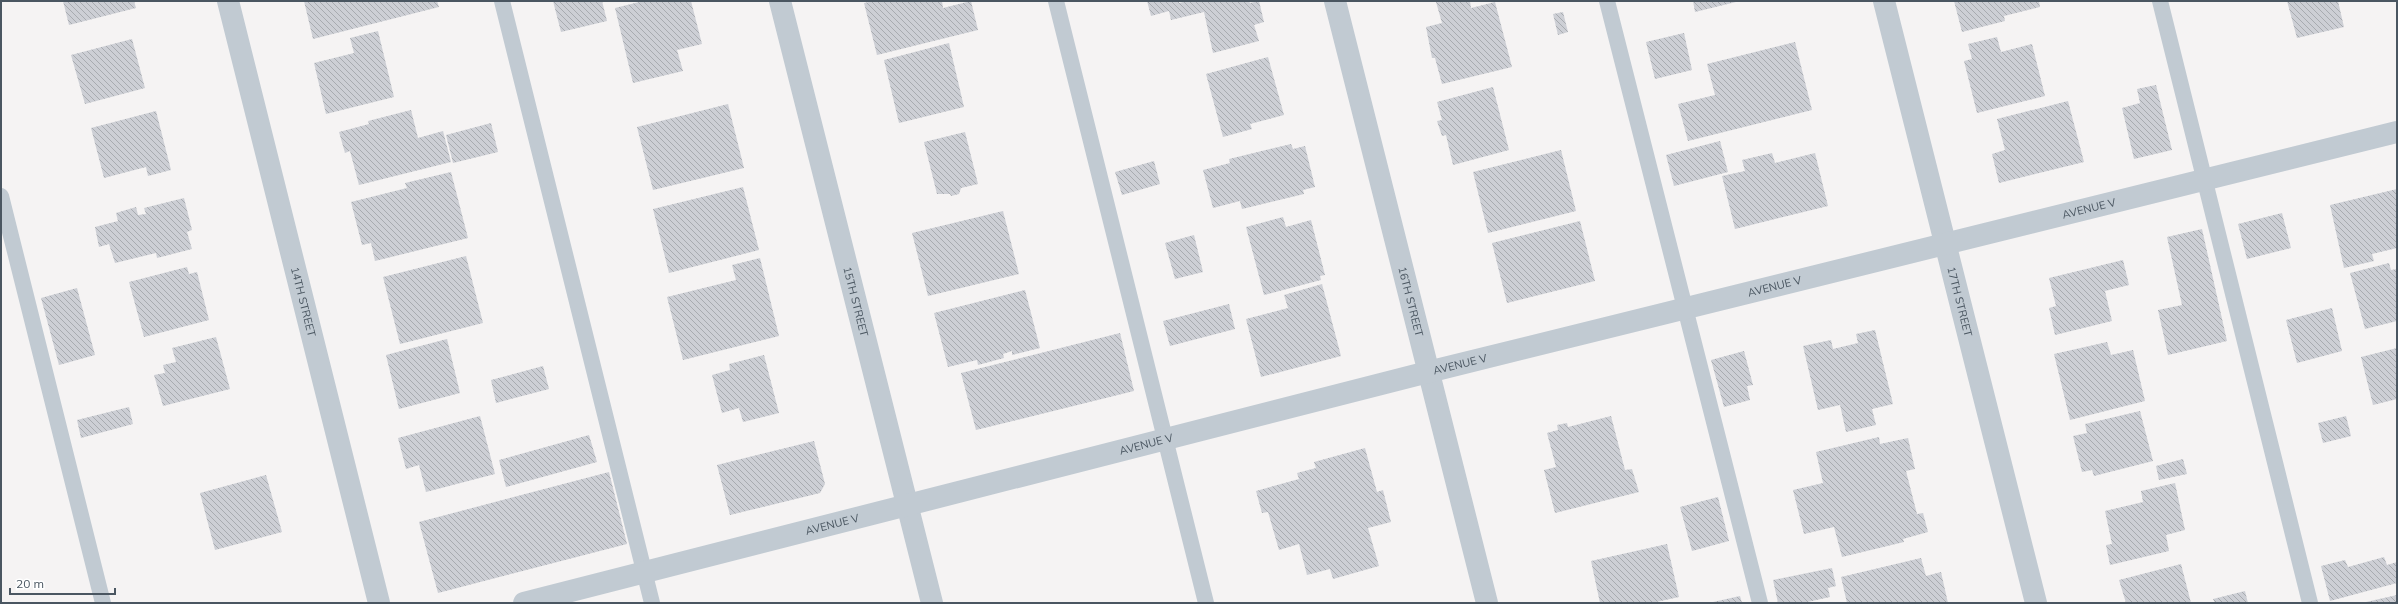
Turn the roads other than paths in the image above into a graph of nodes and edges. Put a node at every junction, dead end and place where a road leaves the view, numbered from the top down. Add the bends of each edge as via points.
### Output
1 (228, 1) edge
2 (502, 1) edge
3 (780, 1) edge
4 (1056, 1) edge
5 (1335, 1) edge
6 (1608, 1) edge
7 (1884, 1) edge
8 (2160, 1) edge
9 (2397, 132) edge
10 (2204, 180) junction
11 (1, 196) edge
12 (1945, 243) junction
13 (1685, 308) junction
14 (1428, 372) junction
15 (1165, 440) junction
16 (907, 505) junction
17 (644, 572) junction
18 (103, 603) edge
19 (379, 603) edge
20 (524, 603) edge
21 (652, 603) edge
22 (932, 603) edge
23 (1206, 603) edge
24 (1486, 603) edge
25 (1760, 603) edge
26 (2036, 603) edge
27 (2310, 603) edge

1 - 19 street, 14TH STREET
2 - 17 lane
3 - 16 street, 15TH STREET
4 - 15 lane
5 - 14 street, 16TH STREET
6 - 13 lane
7 - 12 street, 17TH STREET
8 - 10 lane
9 - 10 street, AVENUE V
10 - 12 street, AVENUE V
10 - 27 lane
11 - 18 lane
12 - 13 street, AVENUE V
12 - 26 street, 17TH STREET
13 - 14 street, AVENUE V
13 - 25 lane
14 - 15 street, AVENUE V
14 - 24 street, 16TH STREET
15 - 16 street, AVENUE V
15 - 23 lane
16 - 17 street, AVENUE V
16 - 22 street, 15TH STREET
17 - 20 street, AVENUE V
17 - 21 lane

